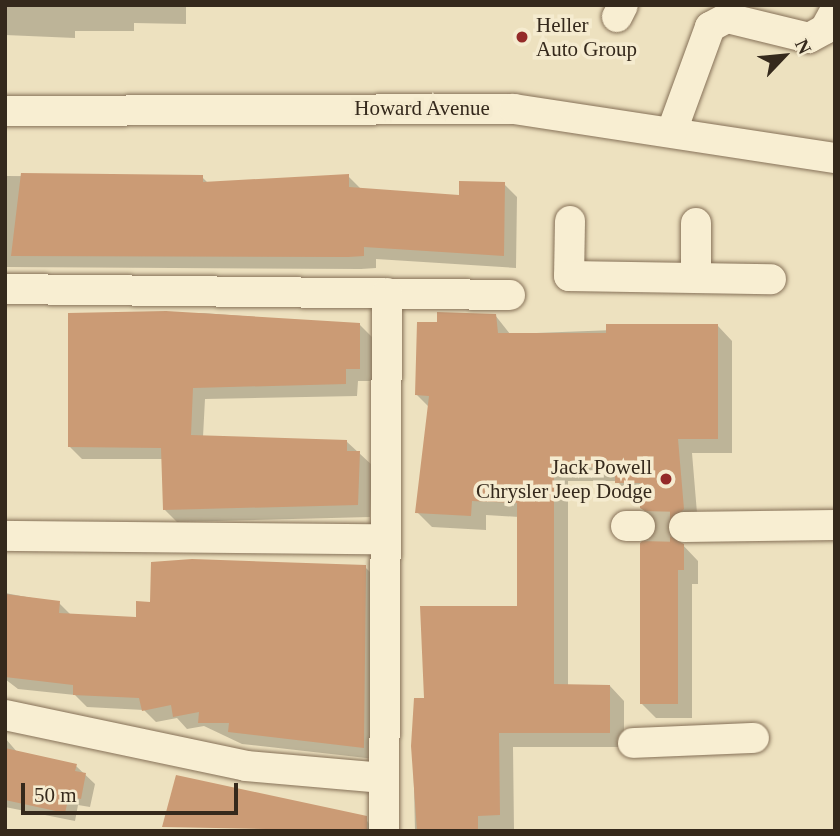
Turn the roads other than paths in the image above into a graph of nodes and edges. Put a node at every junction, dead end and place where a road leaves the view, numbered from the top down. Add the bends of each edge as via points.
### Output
1 (835, 11) edge
2 (745, 13) edge
3 (5, 111) edge
4 (672, 131) junction
5 (835, 158) edge
6 (570, 221) dead end
7 (696, 223) dead end
8 (696, 278) junction
9 (771, 279) dead end
10 (5, 289) edge
11 (387, 293) junction
12 (510, 295) dead end
13 (835, 524) edge
14 (684, 527) tunnel mouth
15 (5, 536) edge
16 (385, 539) junction
17 (5, 715) edge
18 (754, 738) dead end
19 (633, 743) dead end
20 (383, 778) junction
21 (384, 831) edge

1 - 2 street via 825,29 809,38
2 - 4 street via 710,27
3 - 4 street, Howard Avenue via 514,108
4 - 5 street, Howard Avenue
6 - 8 street via 569,276
7 - 8 street
8 - 9 street
10 - 11 street
11 - 12 street
11 - 16 street
13 - 14 street
15 - 16 street
16 - 20 street
17 - 20 street via 246,766
18 - 19 street
20 - 21 street

